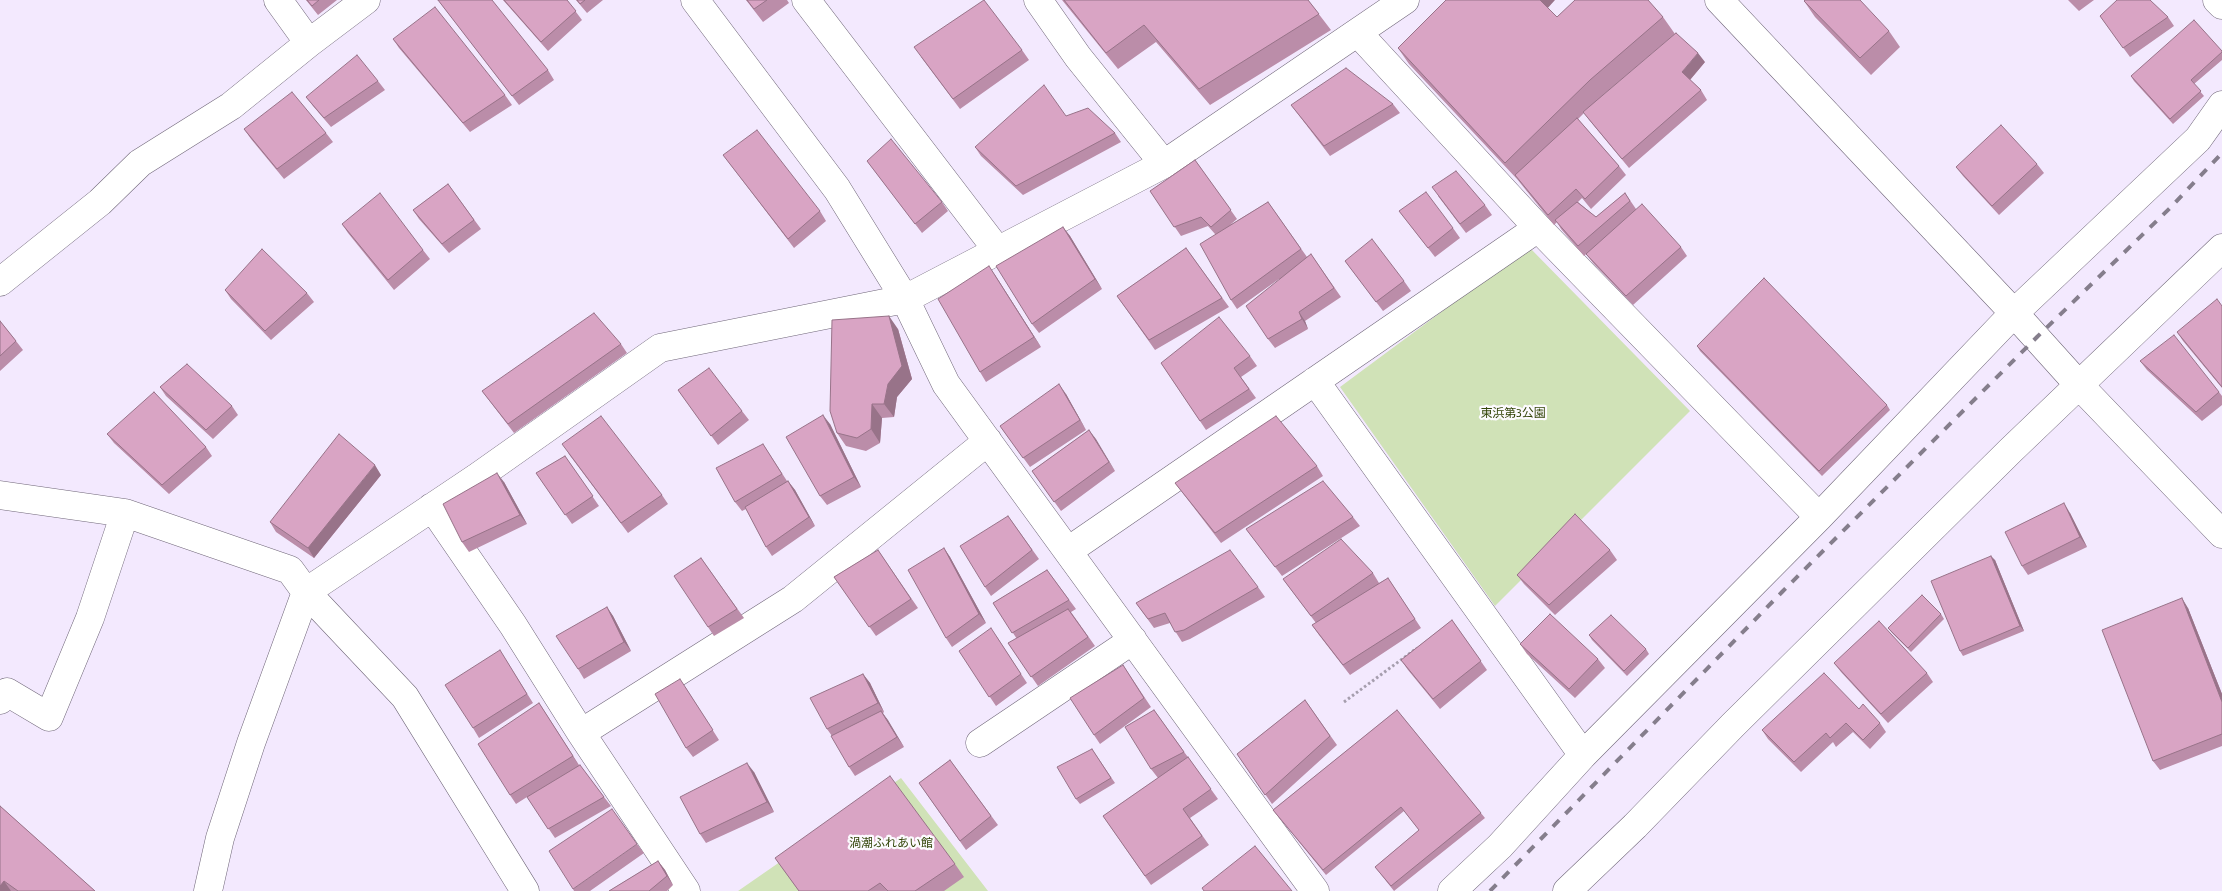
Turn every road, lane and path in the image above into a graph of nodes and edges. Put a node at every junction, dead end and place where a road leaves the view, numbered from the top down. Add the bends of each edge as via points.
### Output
1 (278, 0) edge
2 (366, 0) edge
3 (695, 0) edge
4 (806, 0) edge
5 (1038, 0) edge
6 (1405, 0) edge
7 (1719, 0) edge
8 (2218, 0) edge
9 (2222, 5) edge
10 (1358, 33) junction
11 (309, 43) junction
12 (2222, 105) edge
13 (1164, 164) junction
14 (1538, 228) junction
15 (2222, 248) edge
16 (998, 251) junction
17 (0, 282) edge
18 (905, 299) junction
19 (2014, 313) junction
20 (1316, 381) junction
21 (2078, 384) junction
22 (988, 441) junction
23 (0, 495) edge
24 (432, 507) junction
25 (125, 513) junction
26 (1820, 517) junction
27 (2222, 534) edge
28 (1068, 551) junction
29 (306, 592) junction
30 (1133, 640) junction
31 (1421, 645) edge
32 (0, 700) edge
33 (1344, 702) dead end
34 (581, 732) junction
35 (980, 743) dead end
36 (1583, 755) junction
37 (208, 891) edge
38 (525, 891) edge
39 (686, 891) edge
40 (1315, 891) edge
41 (1452, 891) edge
42 (1567, 891) edge

1 - 11 street
2 - 11 street
3 - 18 street via 837,189
4 - 16 street
5 - 13 street via 1078,57
6 - 10 street
7 - 19 street
8 - 9 street
10 - 13 street
10 - 14 street
11 - 17 street via 230,106 140,163 100,202
12 - 19 street via 2198,139
13 - 16 street
14 - 20 street
14 - 26 street
15 - 21 street
16 - 18 street
18 - 22 street via 946,384
18 - 24 street via 660,348
19 - 21 street
19 - 26 street
20 - 28 street
20 - 36 street
21 - 27 street
21 - 42 street
22 - 28 street
22 - 34 street via 792,599
23 - 25 street
24 - 29 street
24 - 34 street via 514,625
25 - 29 street via 290,570
25 - 32 street via 90,618 48,717 7,692
26 - 36 street
28 - 30 street
29 - 37 street via 231,803
29 - 38 street via 404,697
30 - 35 street
30 - 40 street
31 - 33 path
34 - 39 street
36 - 41 street via 1500,846

